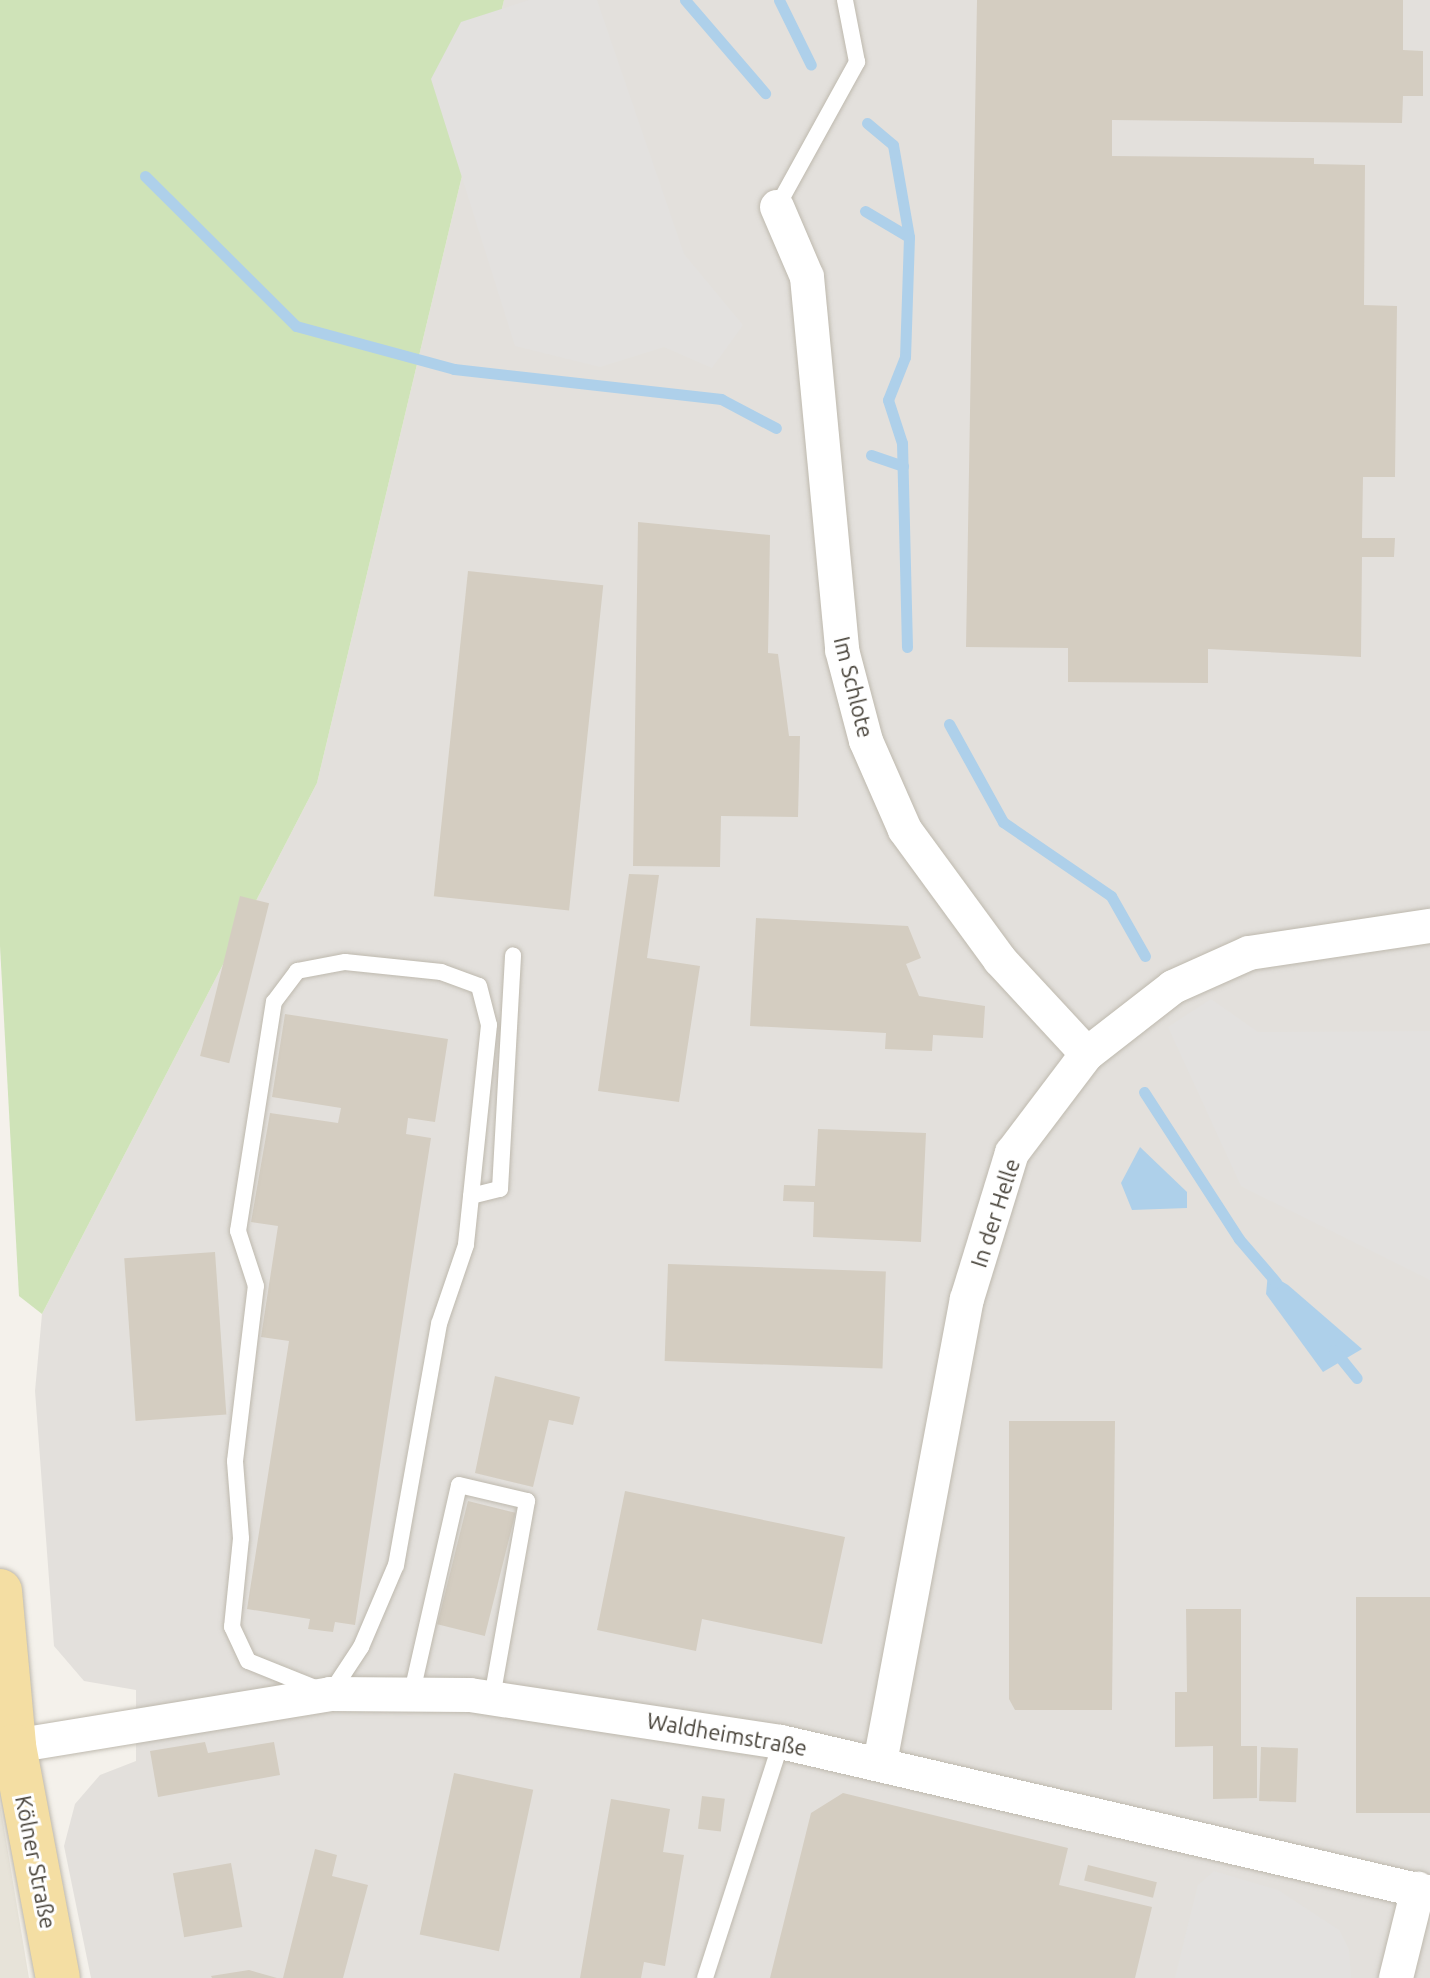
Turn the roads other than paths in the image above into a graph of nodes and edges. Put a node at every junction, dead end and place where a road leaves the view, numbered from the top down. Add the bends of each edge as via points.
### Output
1 (845, 0) edge
2 (777, 207) joint
3 (1430, 926) edge
4 (513, 955) dead end
5 (1087, 1054) junction
6 (471, 1196) junction
7 (0, 1591) edge
8 (3, 1659) edge
9 (412, 1692) junction
10 (330, 1694) junction
11 (492, 1697) junction
12 (781, 1742) junction
13 (14, 1746) junction
14 (880, 1763) junction
15 (1424, 1891) edge
16 (58, 1978) edge
17 (705, 1978) edge
18 (1396, 1978) edge

1 - 2 lane via 857,62
2 - 5 street, Im Schlote via 807,277 842,650 866,741 905,830 1000,960
3 - 5 street, In der Helle via 1249,953 1173,987
4 - 6 lane via 500,1189
5 - 14 street, In der Helle via 1012,1153 967,1299
6 - 10 lane via 466,1245 439,1324 396,1565 361,1647
6 - 10 lane via 489,1025 479,986 441,972 345,962 297,971 274,1002 238,1231 256,1286 235,1461 241,1538 232,1627 248,1661
7 - 8 main road, Kölner Straße
8 - 13 main road, Kölner Straße
9 - 10 street, Waldheimstraße
9 - 11 street, Waldheimstraße
9 - 11 lane via 459,1485 527,1501
10 - 13 street, Waldheimstraße
11 - 12 street, Waldheimstraße
12 - 14 street, Waldheimstraße
12 - 17 lane
13 - 16 main road, Kölner Straße
14 - 15 street, Waldheimstraße
15 - 18 street

